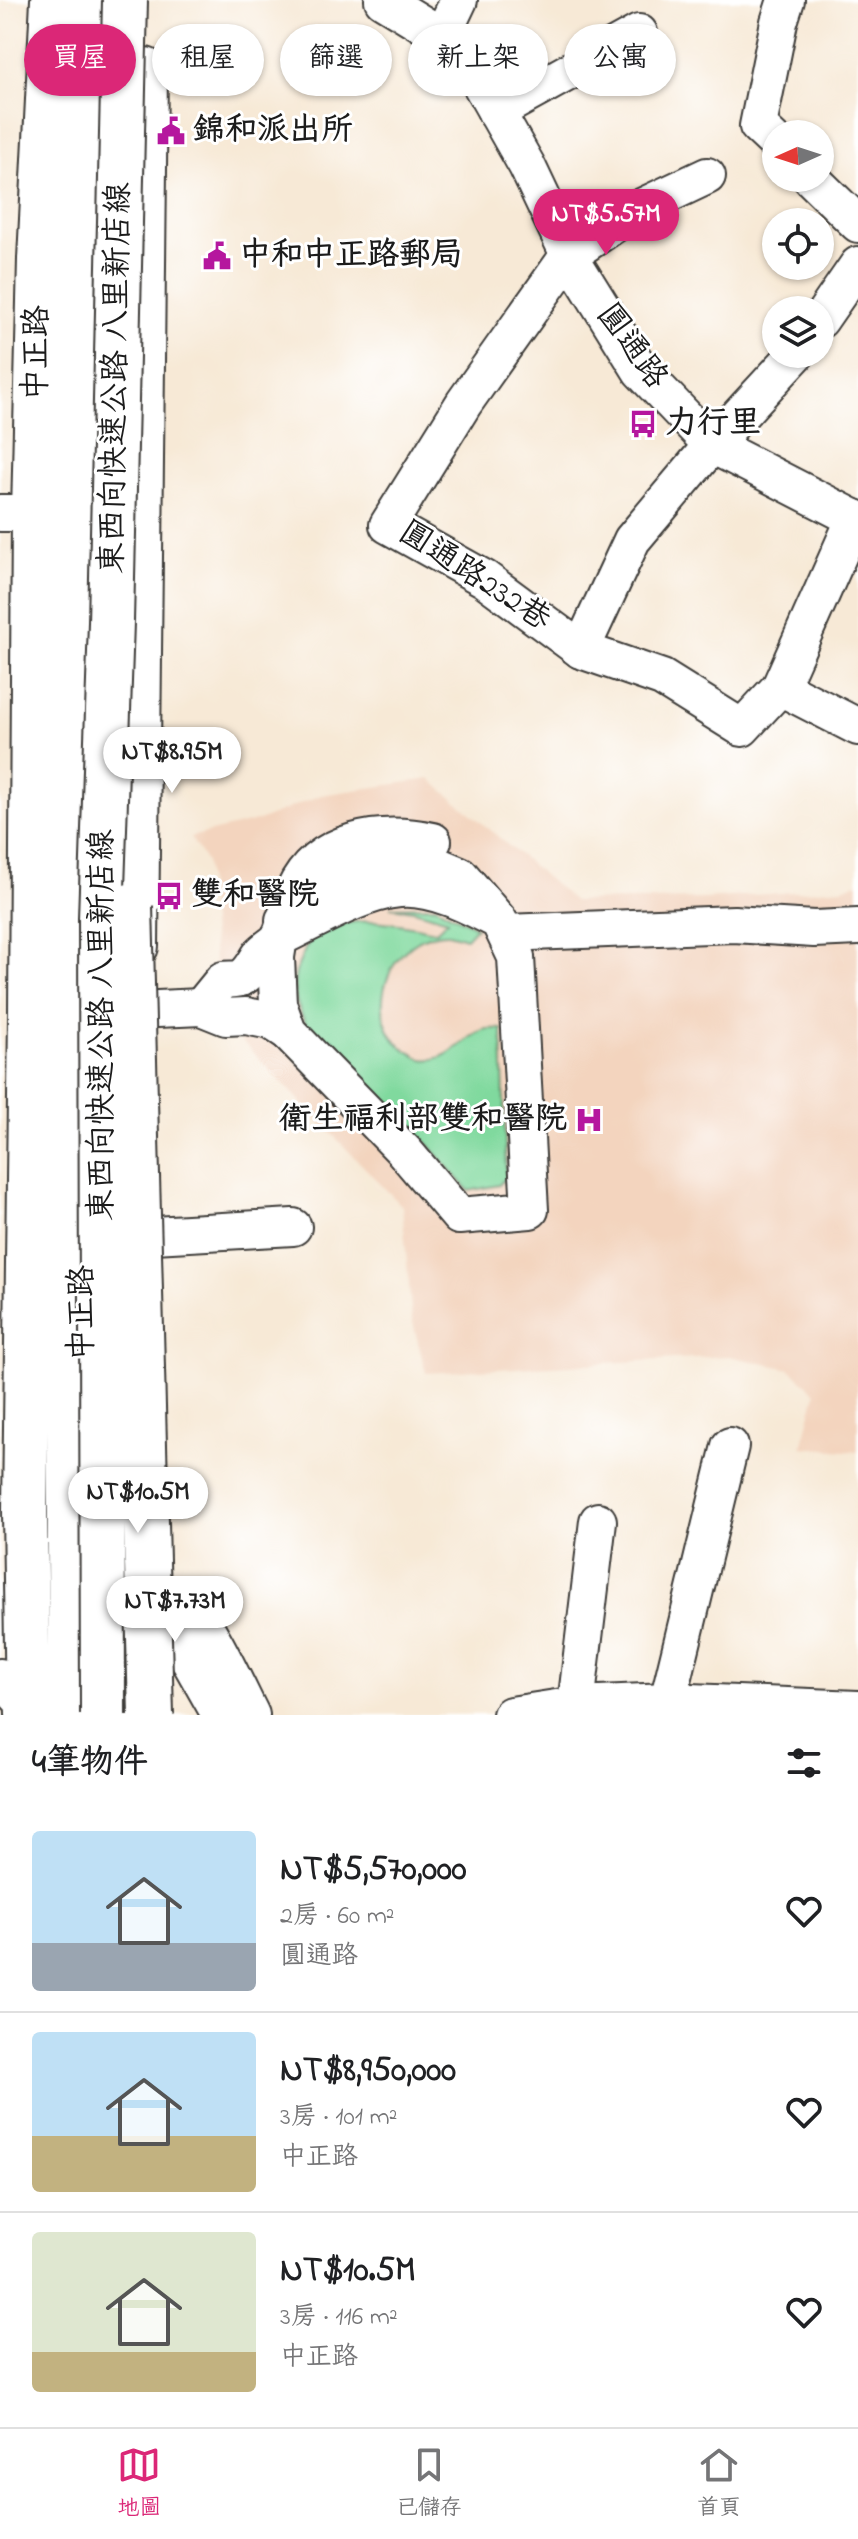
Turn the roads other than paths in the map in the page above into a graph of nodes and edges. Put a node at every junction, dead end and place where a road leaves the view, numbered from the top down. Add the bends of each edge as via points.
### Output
1 (53, 0) edge
2 (82, 0) edge
3 (105, 0) edge
4 (125, 0) edge
5 (145, 0) edge
6 (383, 0) edge
7 (459, 0) edge
8 (773, 7) edge
9 (422, 24) edge
10 (448, 24) edge
11 (564, 74) edge
12 (487, 96) edge
13 (496, 112) junction
14 (762, 130) edge
15 (707, 176) dead end
16 (825, 192) edge
17 (858, 224) edge
18 (569, 255) junction
19 (858, 265) edge
20 (834, 300) edge
21 (783, 368) edge
22 (712, 445) junction
23 (17, 513) edge
24 (857, 519) edge
25 (581, 650) junction
26 (780, 687) junction
27 (858, 727) edge
28 (502, 927) junction
29 (858, 927) edge
30 (281, 929) junction
31 (201, 1007) junction
32 (136, 1010) junction
33 (288, 1032) junction
34 (293, 1227) dead end
35 (136, 1236) junction
36 (730, 1446) dead end
37 (12, 1502) edge
38 (598, 1521) dead end
39 (82, 1528) junction
40 (143, 1590) junction
41 (668, 1701) junction
42 (576, 1705) junction
43 (80, 1709) edge
44 (858, 1709) edge
45 (225, 1715) edge
46 (251, 1715) edge
47 (511, 1715) edge

1 - 23 main road, 中正路 via 40,259
2 - 43 main road, 東西向快速公路 八里新店線 via 66,851
3 - 39 main road, 中正路 via 103,312 85,711
4 - 43 main road, 東西向快速公路 八里新店線, bridge via 111,622 129,849
5 - 32 main road, 中正路
6 - 9 street, 圓通路
7 - 10 street
8 - 14 street via 758,126
11 - 13 street
12 - 13 street, 圓通路
13 - 18 street, 圓通路
15 - 18 street via 635,210
16 - 17 street
18 - 22 street, 圓通路 via 641,371
18 - 25 street, 圓通路232巷 via 464,403 388,525 485,579
19 - 20 street
21 - 22 street, 圓通路232巷
22 - 24 street, 圓通路
22 - 25 street, 圓通路232巷 via 632,540
23 - 37 main road, 中正路 via 31,1014
24 - 26 street
25 - 26 street via 662,678 742,728
26 - 27 street
28 - 29 street
28 - 30 street via 474,908 428,891 401,889
28 - 30 street via 463,851 411,836 386,836 362,839 317,858 294,890
28 - 33 street via 516,957 530,1210 459,1216
30 - 31 street via 254,966 241,978 223,980
30 - 33 street via 278,1004
31 - 32 street
31 - 33 street via 226,1017 271,1021
32 - 35 main road, 中正路
34 - 35 street
35 - 40 main road, 中正路
36 - 41 street
37 - 43 main road, 中正路 via 26,1627
38 - 42 street
39 - 40 main road
39 - 43 main road, 中正路
40 - 43 main road, 中正路
40 - 45 main road via 162,1604
40 - 46 street via 191,1607
41 - 42 street
41 - 44 street
42 - 47 street

